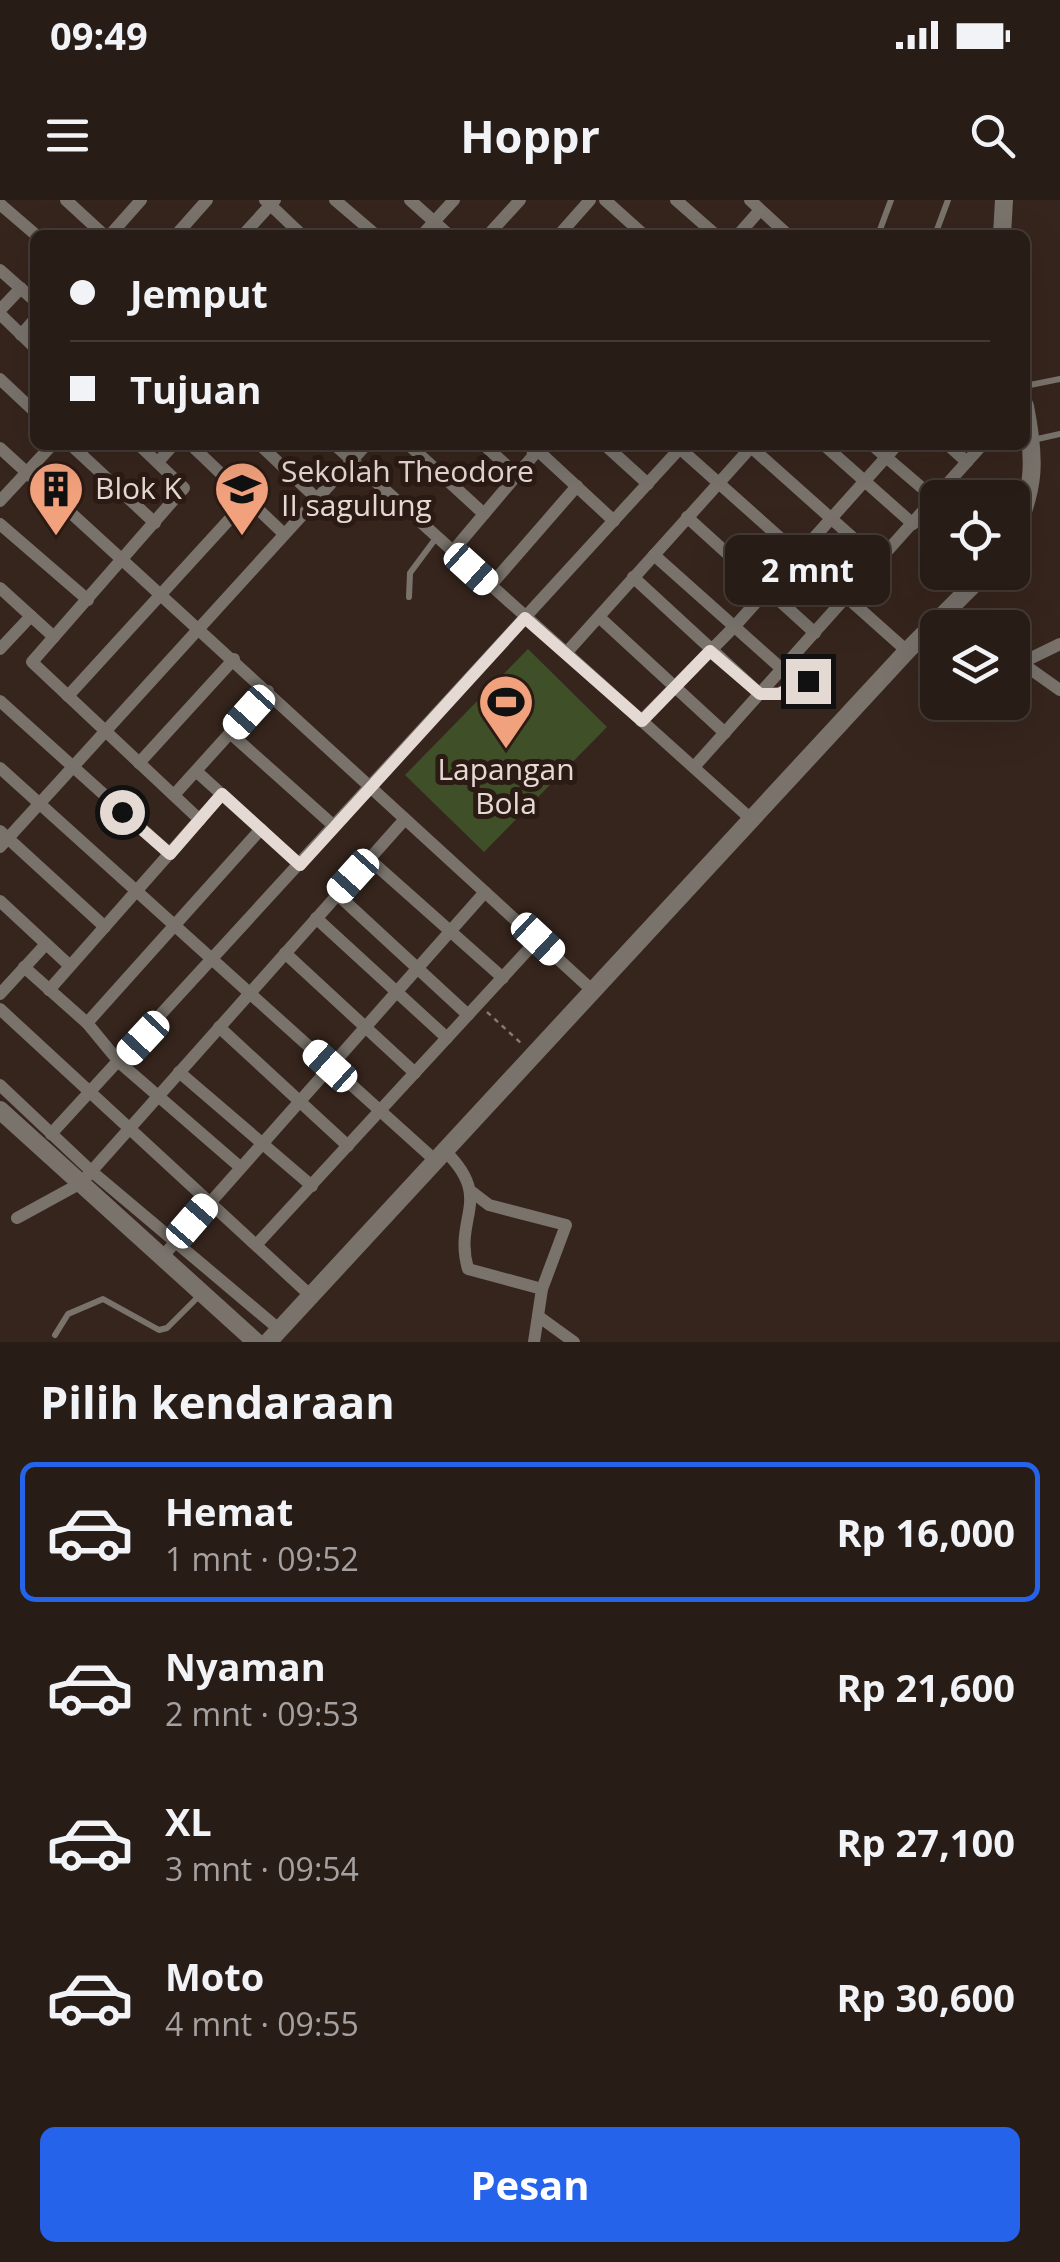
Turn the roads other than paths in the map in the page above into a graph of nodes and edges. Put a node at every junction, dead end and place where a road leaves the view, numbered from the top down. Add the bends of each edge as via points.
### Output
1 (66, 200) edge
2 (140, 200) edge
3 (207, 200) edge
4 (336, 200) edge
5 (410, 200) edge
6 (454, 200) edge
7 (520, 200) edge
8 (590, 200) edge
9 (605, 200) edge
10 (676, 200) edge
11 (890, 200) edge
12 (948, 200) edge
13 (1004, 200) edge
14 (270, 202) edge
15 (0, 204) edge
16 (755, 205) edge
17 (434, 221) junction
18 (30, 230) edge
19 (101, 230) edge
20 (112, 230) edge
21 (180, 230) edge
22 (247, 230) edge
23 (297, 230) edge
24 (370, 230) edge
25 (426, 230) edge
26 (444, 230) edge
27 (493, 230) edge
28 (564, 230) edge
29 (634, 230) edge
30 (710, 230) edge
31 (741, 230) edge
32 (782, 230) edge
33 (880, 230) edge
34 (936, 230) edge
35 (1002, 230) edge
36 (0, 270) edge
37 (21, 288) junction
38 (30, 296) edge
39 (0, 312) edge
40 (30, 325) edge
41 (21, 335) junction
42 (30, 343) edge
43 (1060, 379) edge
44 (0, 380) edge
45 (1030, 385) edge
46 (30, 407) edge
47 (1060, 434) edge
48 (1030, 447) edge
49 (0, 448) edge
50 (48, 450) edge
51 (76, 450) edge
52 (145, 450) edge
53 (169, 450) edge
54 (196, 450) edge
55 (265, 450) edge
56 (341, 450) edge
57 (361, 450) edge
58 (414, 450) edge
59 (489, 450) edge
60 (531, 450) edge
61 (537, 450) edge
62 (611, 450) edge
63 (677, 450) edge
64 (684, 450) edge
65 (748, 450) edge
66 (757, 450) edge
67 (830, 450) edge
68 (877, 450) edge
69 (893, 450) edge
70 (954, 450) edge
71 (978, 450) edge
72 (886, 458) junction
73 (352, 460) junction
74 (158, 462) junction
75 (967, 462) junction
76 (27, 473) junction
77 (517, 476) junction
78 (865, 480) junction
79 (951, 480) edge
80 (720, 482) junction
81 (648, 484) junction
82 (577, 486) junction
83 (920, 487) edge
84 (315, 498) junction
85 (1030, 498) edge
86 (248, 499) junction
87 (0, 501) edge
88 (484, 514) junction
89 (687, 516) junction
90 (832, 516) junction
91 (920, 516) edge
92 (614, 521) junction
93 (155, 522) junction
94 (0, 524) edge
95 (913, 524) junction
96 (282, 532) junction
97 (437, 537) junction
98 (452, 552) junction
99 (799, 552) junction
100 (654, 555) junction
101 (122, 562) junction
102 (880, 562) junction
103 (634, 577) junction
104 (490, 586) junction
105 (0, 588) edge
106 (766, 588) junction
107 (968, 590) edge
108 (160, 596) junction
109 (409, 597) dead end
110 (849, 598) junction
111 (88, 600) junction
112 (949, 610) edge
113 (30, 616) junction
114 (599, 616) junction
115 (525, 618) junction
116 (196, 626) junction
117 (734, 627) junction
118 (815, 633) junction
119 (54, 637) junction
120 (920, 638) edge
121 (1060, 644) edge
122 (0, 649) edge
123 (710, 651) junction
124 (907, 651) junction
125 (567, 652) junction
126 (1030, 655) edge
127 (234, 660) junction
128 (1030, 668) edge
129 (783, 670) junction
130 (808, 681) dead end
131 (674, 689) junction
132 (1060, 690) edge
133 (268, 692) junction
134 (760, 694) junction
135 (68, 696) junction
136 (0, 700) edge
137 (642, 721) junction
138 (108, 730) junction
139 (726, 732) junction
140 (230, 733) junction
141 (139, 762) junction
142 (694, 767) junction
143 (0, 768) edge
144 (75, 770) junction
145 (196, 771) junction
146 (370, 787) junction
147 (222, 794) junction
148 (174, 796) junction
149 (38, 804) junction
150 (405, 818) junction
151 (200, 820) junction
152 (750, 820) junction
153 (334, 826) junction
154 (261, 829) junction
155 (3, 839) edge
156 (170, 854) junction
157 (369, 858) junction
158 (300, 865) junction
159 (135, 892) junction
160 (484, 892) junction
161 (338, 894) junction
162 (0, 901) edge
163 (11, 911) junction
164 (316, 918) junction
165 (0, 924) edge
166 (174, 926) junction
167 (105, 927) junction
168 (450, 931) junction
169 (538, 939) junction
170 (46, 944) junction
171 (285, 954) junction
172 (212, 962) junction
173 (70, 966) junction
174 (24, 967) junction
175 (416, 968) junction
176 (503, 978) junction
177 (50, 990) junction
178 (593, 990) junction
179 (396, 992) junction
180 (0, 994) edge
181 (249, 994) junction
182 (0, 1009) edge
183 (473, 1010) junction
184 (87, 1024) junction
185 (219, 1027) junction
186 (364, 1028) junction
187 (447, 1038) junction
188 (120, 1063) junction
189 (330, 1066) junction
190 (179, 1072) junction
191 (414, 1074) junction
192 (0, 1084) edge
193 (90, 1094) junction
194 (156, 1096) junction
195 (298, 1102) junction
196 (0, 1110) edge
197 (381, 1110) junction
198 (129, 1128) junction
199 (51, 1134) junction
200 (261, 1143) junction
201 (348, 1146) junction
202 (441, 1157) junction
203 (240, 1167) junction
204 (86, 1176) junction
205 (312, 1186) junction
206 (472, 1192) junction
207 (209, 1202) junction
208 (18, 1218) dead end
209 (175, 1240) junction
210 (258, 1244) junction
211 (164, 1256) junction
212 (224, 1284) junction
213 (542, 1289) junction
214 (207, 1296) junction
215 (311, 1296) junction
216 (538, 1316) junction
217 (55, 1335) dead end
218 (274, 1336) edge
219 (256, 1342) edge
220 (534, 1342) edge
221 (574, 1342) edge

1 - 19 street
2 - 20 street
3 - 21 street
4 - 24 street
5 - 17 street
6 - 17 street
7 - 27 street
8 - 28 street
9 - 29 street
10 - 30 street
11 - 33 lane
12 - 34 lane
13 - 35 street
14 - 22 street
14 - 23 street
15 - 18 street
16 - 31 street
16 - 32 street
17 - 25 street
17 - 26 street
36 - 37 street
37 - 38 street
37 - 39 street
39 - 41 street
40 - 41 street
41 - 42 street
43 - 45 lane
44 - 46 street
47 - 48 lane
48 - 85 street
49 - 76 street
50 - 76 street
51 - 93 street
52 - 74 street
53 - 74 street
54 - 86 street
55 - 84 street
56 - 73 street
57 - 73 street
58 - 88 street
59 - 77 street
60 - 77 street
61 - 82 street
62 - 81 street
63 - 81 street
64 - 80 street
65 - 80 street
66 - 90 street
67 - 78 street
68 - 72 street
69 - 72 street
70 - 75 street
71 - 75 street
72 - 78 street
72 - 83 street
73 - 84 street
73 - 97 street
74 - 93 street via 184,488
75 - 79 street
76 - 87 street
76 - 101 street
77 - 88 street
78 - 90 street
78 - 95 street
80 - 89 street
80 - 99 street
81 - 92 street
82 - 92 street
82 - 104 street
84 - 96 street
86 - 96 street
86 - 108 street
88 - 98 street
89 - 100 street
89 - 106 street
90 - 99 street
90 - 102 street
91 - 95 street
92 - 115 street
93 - 101 street
94 - 111 street
95 - 102 street
96 - 116 street
97 - 98 street
97 - 109 lane via 410,573
98 - 104 street
99 - 106 street
99 - 110 street
100 - 103 street
100 - 117 street
101 - 108 street
101 - 111 street
102 - 110 street
103 - 114 street
103 - 123 street
104 - 115 street
105 - 113 street
106 - 117 street
106 - 118 street
107 - 112 street
108 - 116 street
108 - 135 street
110 - 118 street
110 - 124 street
111 - 119 street
113 - 119 street
113 - 122 street
114 - 125 street
114 - 131 street
115 - 125 street
115 - 146 street
116 - 127 street
116 - 138 street
117 - 123 street
117 - 129 street
118 - 129 street
119 - 135 street via 32,662
120 - 124 street
121 - 126 street
123 - 131 street
123 - 134 street
124 - 152 street
125 - 137 street
127 - 133 street
127 - 141 street
128 - 132 street
129 - 134 street
130 - 134 street
131 - 137 street
131 - 139 street
133 - 140 street
133 - 146 street
134 - 139 street
135 - 138 street
136 - 144 street
137 - 142 street
138 - 141 street
138 - 144 street
139 - 142 street
140 - 145 street
140 - 153 street
141 - 148 street
142 - 152 street
143 - 149 street
144 - 149 street
144 - 156 street
145 - 147 street
145 - 148 street
146 - 150 street
146 - 153 street
147 - 151 street
147 - 154 street
148 - 151 street
149 - 155 street
149 - 159 street
150 - 157 street
150 - 160 street
151 - 156 street
152 - 178 street
153 - 158 street
154 - 158 street
154 - 166 street
155 - 167 street
156 - 159 street
157 - 161 street
157 - 168 street
158 - 172 street
159 - 166 street
159 - 167 street
160 - 168 street
160 - 169 street
161 - 164 street
161 - 175 street
162 - 163 street
163 - 165 street
163 - 170 street
164 - 171 street
164 - 179 street
166 - 172 street
166 - 184 street
167 - 173 street
168 - 175 street
168 - 176 street
169 - 176 street
169 - 178 street
170 - 173 street
170 - 174 street
171 - 181 street
171 - 186 street
172 - 181 street
172 - 188 street
173 - 177 street
174 - 177 street
174 - 180 street
175 - 179 street
175 - 183 street
176 - 183 street
177 - 184 street
178 - 202 street
179 - 186 street
179 - 187 street
181 - 185 street
181 - 189 street
182 - 193 street
183 - 187 street
184 - 188 street
185 - 190 street
185 - 195 street
186 - 189 street
186 - 191 street
187 - 191 street
188 - 193 street
188 - 194 street
189 - 195 street
189 - 197 street
190 - 194 street
190 - 200 street
191 - 197 street
192 - 199 street
193 - 198 street
193 - 199 street
194 - 198 street
194 - 203 street
195 - 200 street
195 - 201 street
196 - 204 street
197 - 201 street
197 - 202 street
198 - 204 street
198 - 207 street
199 - 204 street
200 - 203 street
200 - 205 street
201 - 205 street
202 - 206 street via 462,1169
202 - 215 street
203 - 207 street
204 - 208 street
204 - 209 street
204 - 211 street
205 - 210 street
206 - 213 street via 468,1269
206 - 213 street via 489,1205 566,1225
207 - 209 street
207 - 210 street
209 - 211 street
209 - 212 street
210 - 215 street
211 - 214 street
212 - 214 street
212 - 218 street
213 - 216 street
214 - 217 lane via 159,1330 103,1299 68,1314
214 - 219 street
215 - 218 street
216 - 220 street
216 - 221 street

